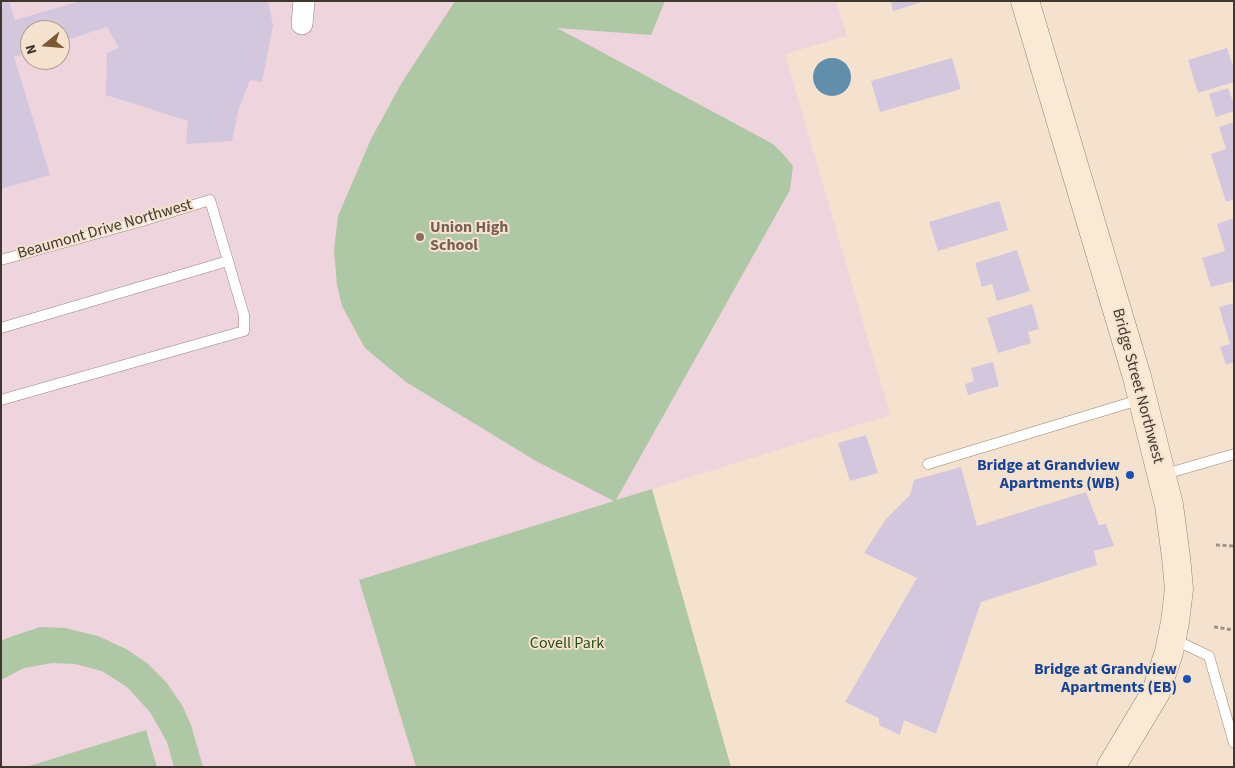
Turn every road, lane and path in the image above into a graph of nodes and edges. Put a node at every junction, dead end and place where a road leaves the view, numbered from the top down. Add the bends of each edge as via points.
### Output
1 (304, 1) edge
2 (1025, 1) edge
3 (302, 24) dead end
4 (1, 260) edge
5 (228, 261) junction
6 (1, 328) edge
7 (1142, 399) junction
8 (1, 400) edge
9 (1234, 454) edge
10 (928, 464) dead end
11 (1161, 475) junction
12 (1216, 544) dead end
13 (1234, 546) edge
14 (1214, 627) dead end
15 (1234, 630) edge
16 (1172, 639) junction
17 (1234, 743) edge
18 (1112, 767) edge

1 - 3 street
2 - 7 main road, Bridge Street Northwest
4 - 5 lane, Beaumont Drive Northwest via 210,200
5 - 6 lane
5 - 8 lane via 244,315 244,331
7 - 10 lane
7 - 11 main road, Bridge Street Northwest
9 - 11 lane
11 - 16 main road, Bridge Street Northwest via 1169,505 1179,589
12 - 13 path
14 - 15 path
16 - 17 lane via 1209,656
16 - 18 main road, Bridge Street Northwest via 1156,692

